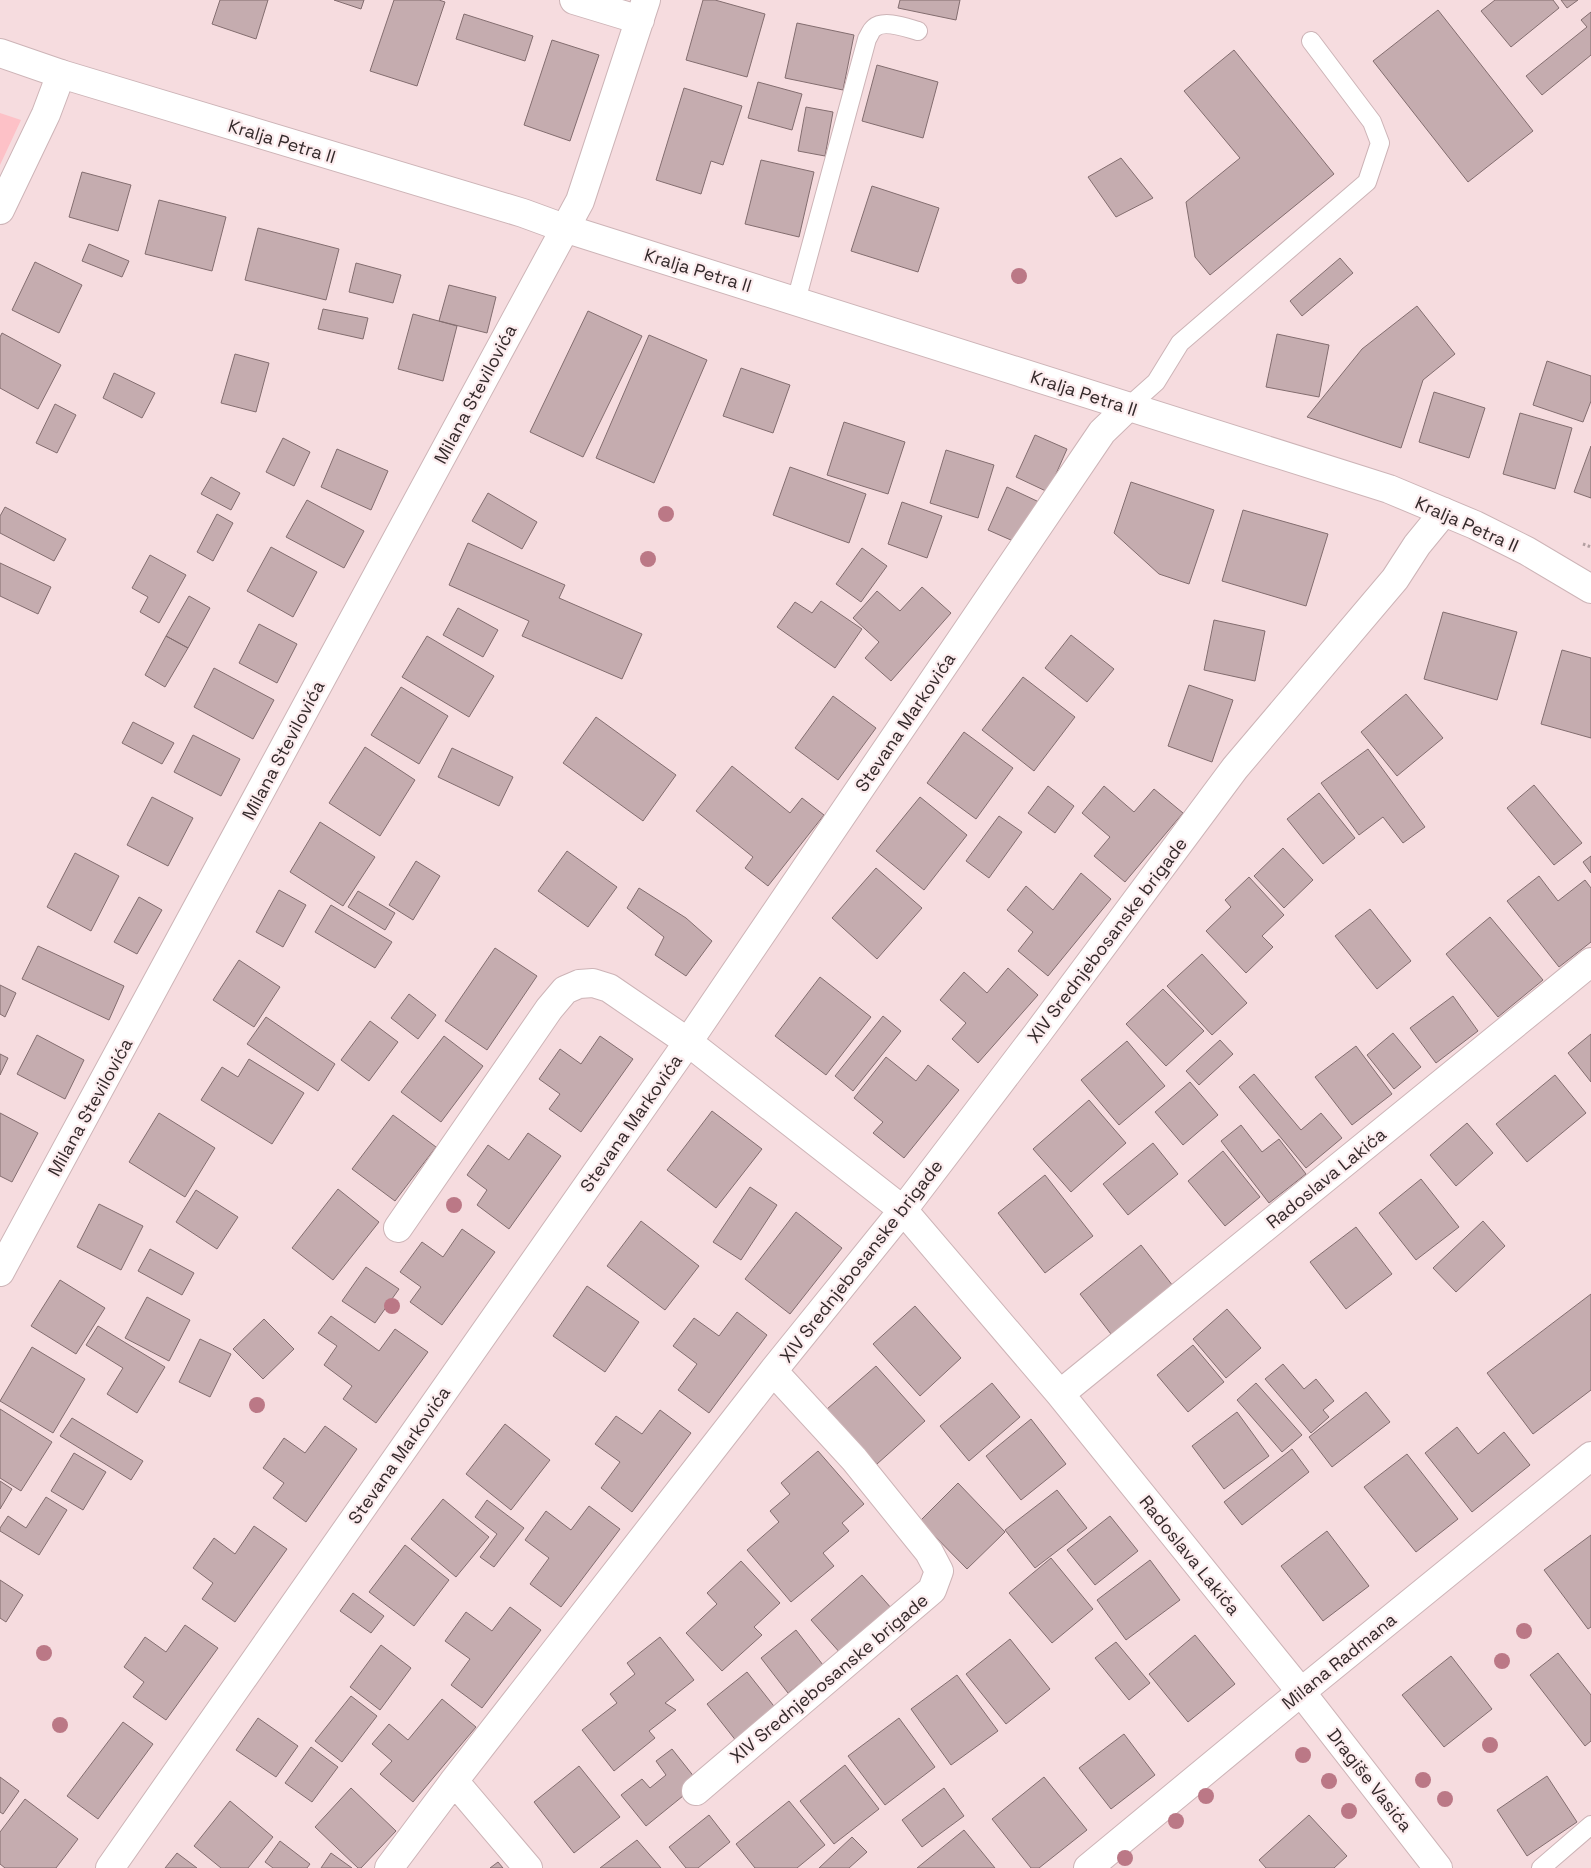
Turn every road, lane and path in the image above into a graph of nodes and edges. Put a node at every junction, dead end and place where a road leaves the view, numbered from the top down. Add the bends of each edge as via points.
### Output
1 (574, 0) edge
2 (643, 10) edge
3 (918, 31) dead end
4 (1311, 41) dead end
5 (0, 53) edge
6 (61, 74) junction
7 (0, 210) edge
8 (564, 228) junction
9 (796, 301) junction
10 (1128, 407) junction
11 (1444, 512) junction
12 (1583, 544) dead end
13 (1591, 547) edge
14 (1591, 589) edge
15 (1591, 962) edge
16 (688, 1042) junction
17 (903, 1210) junction
18 (398, 1228) dead end
19 (0, 1272) edge
20 (773, 1371) junction
21 (1060, 1394) junction
22 (1591, 1456) edge
23 (1301, 1692) junction
24 (454, 1781) junction
25 (696, 1791) dead end
26 (1591, 1825) edge
27 (110, 1868) edge
28 (389, 1868) edge
29 (528, 1868) edge
30 (1088, 1868) edge
31 (1438, 1868) edge
32 (1541, 1868) edge

1 - 2 street
2 - 8 street via 585,188
3 - 9 lane via 880,25 873,28 867,39
4 - 10 lane via 1372,122 1380,144 1366,182 1180,342 1156,382
5 - 6 street, Kralja Petra II
6 - 7 street via 46,114
6 - 8 street, Kralja Petra II
8 - 9 street, Kralja Petra II
8 - 19 street, Milana Stevilovića
9 - 10 street, Kralja Petra II
10 - 11 street, Kralja Petra II via 1389,489
10 - 16 street, Stevana Markovića via 1102,432
11 - 14 street, Kralja Petra II via 1527,551
11 - 17 street, XIV Srednjebosanske brigade via 1395,579 1235,768
12 - 13 path
15 - 21 street, Radoslava Lakića
16 - 17 street, Stevana Markovića
16 - 18 street, Stevana Markovića via 609,988 593,983 565,990
16 - 27 street, Stevana Markovića
17 - 20 street, XIV Srednjebosanske brigade
17 - 21 street, Radoslava Lakića
20 - 24 street, XIV Srednjebosanske brigade
20 - 25 street, XIV Srednjebosanske brigade via 854,1459 929,1552 939,1571 932,1590
21 - 23 street, Radoslava Lakića
22 - 23 street, Milana Radmana
23 - 30 street, Milana Radmana
23 - 31 street, Dragiše Vasića
24 - 28 street, XIV Srednjebosanske brigade
24 - 29 street
26 - 32 lane

